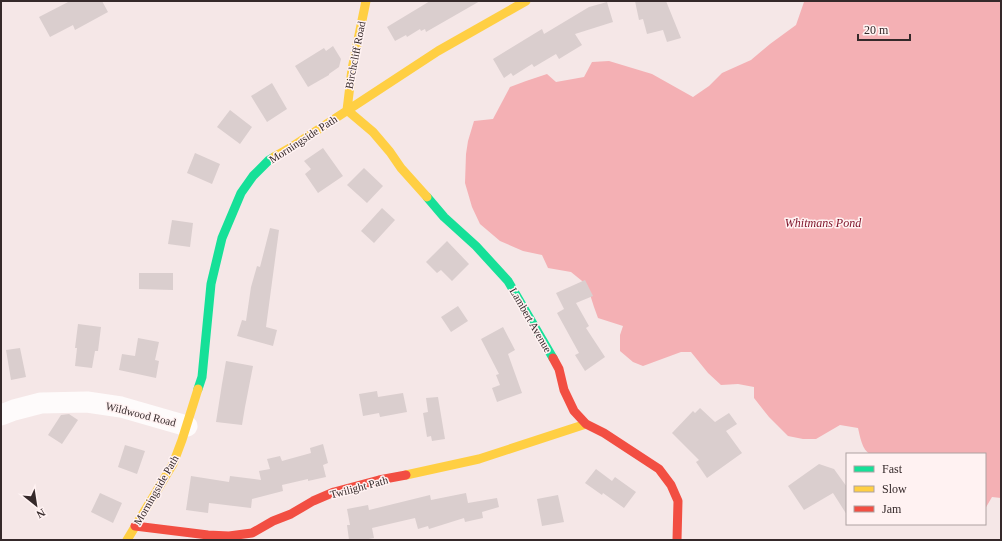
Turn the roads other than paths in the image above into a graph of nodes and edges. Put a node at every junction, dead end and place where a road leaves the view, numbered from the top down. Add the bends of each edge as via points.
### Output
1 (366, 1) edge
2 (526, 1) edge
3 (347, 110) junction
4 (1, 415) edge
5 (586, 424) junction
6 (187, 426) junction
7 (135, 526) junction
8 (127, 540) edge
9 (677, 540) edge

1 - 3 street, Birchcliff Road via 351,70
2 - 3 street, Morningside Path via 438,51
3 - 5 street, Lambert Avenue via 373,132 444,217 476,246 508,281 559,369 564,390 574,411
3 - 6 street, Morningside Path via 269,160 241,193 222,238 211,284 202,377
4 - 6 street, Wildwood Road via 41,403 87,402 121,407
5 - 7 street, Twilight Path via 479,459 334,492 252,533 208,535
5 - 9 street, Lambert Avenue via 659,469 671,485 678,502
6 - 7 street, Morningside Path via 173,464
7 - 8 street, Morningside Path

